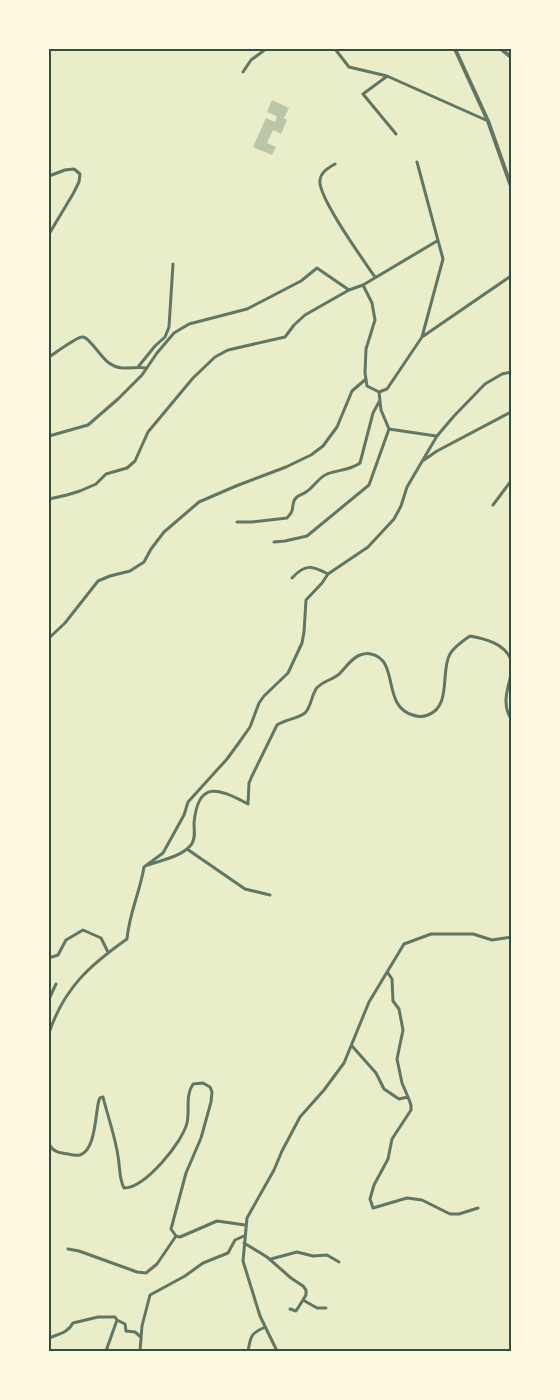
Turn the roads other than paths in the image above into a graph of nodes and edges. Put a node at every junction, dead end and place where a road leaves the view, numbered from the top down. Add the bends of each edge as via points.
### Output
1 (266, 49) edge
2 (335, 49) edge
3 (456, 49) edge
4 (501, 49) edge
5 (511, 57) edge
6 (243, 72) dead end
7 (387, 76) junction
8 (488, 121) junction
9 (396, 134) dead end
10 (417, 162) dead end
11 (335, 164) dead end
12 (49, 176) edge
13 (511, 186) edge
14 (49, 234) edge
15 (437, 241) junction
16 (173, 264) dead end
17 (511, 276) edge
18 (374, 277) junction
19 (363, 285) junction
20 (349, 290) junction
21 (422, 337) junction
22 (49, 357) edge
23 (138, 367) junction
24 (146, 368) junction
25 (511, 372) edge
26 (366, 379) junction
27 (379, 392) junction
28 (378, 402) junction
29 (511, 412) edge
30 (389, 429) junction
31 (49, 436) edge
32 (437, 436) junction
33 (422, 462) junction
34 (511, 481) edge
35 (49, 499) edge
36 (493, 504) dead end
37 (237, 522) dead end
38 (274, 542) dead end
39 (328, 574) junction
40 (292, 578) dead end
41 (49, 638) edge
42 (511, 659) edge
43 (511, 675) edge
44 (511, 719) edge
45 (187, 849) junction
46 (144, 867) junction
47 (270, 895) dead end
48 (511, 937) edge
49 (108, 952) junction
50 (49, 958) edge
51 (388, 973) junction
52 (56, 984) dead end
53 (49, 999) edge
54 (49, 1032) edge
55 (352, 1046) junction
56 (408, 1097) junction
57 (49, 1144) edge
58 (478, 1208) dead end
59 (245, 1225) junction
60 (176, 1236) junction
61 (244, 1236) junction
62 (244, 1243) junction
63 (68, 1249) dead end
64 (270, 1259) junction
65 (339, 1262) dead end
66 (303, 1300) junction
67 (326, 1308) dead end
68 (290, 1309) dead end
69 (117, 1320) junction
70 (265, 1327) junction
71 (141, 1337) junction
72 (49, 1338) edge
73 (106, 1351) edge
74 (140, 1351) edge
75 (248, 1351) edge
76 (277, 1351) edge

1 - 6 street via 251,60
2 - 7 street via 349,67
3 - 8 street
4 - 5 street
7 - 8 street
7 - 9 street via 363,94
8 - 13 street
10 - 15 street
11 - 18 street via 322,174 320,184 328,206
12 - 14 street via 65,170 80,174 73,194
15 - 18 street
15 - 21 street via 443,259
16 - 23 street via 169,327
17 - 21 street
18 - 19 street
19 - 20 street
19 - 26 street via 372,303 375,320 366,349
20 - 24 street via 317,268 301,281 247,309 184,327 174,333
20 - 35 street via 305,315 285,337 228,350 215,357 148,432 135,461 128,468 106,474 96,484 80,491
21 - 27 street via 387,389
22 - 23 street via 83,336 110,364 124,370
23 - 24 street
24 - 31 street via 118,399 88,424
25 - 32 street via 485,384
26 - 27 street via 366,386
26 - 41 street via 352,391 336,427 323,446 286,467 199,502 164,532 144,562 130,571 98,581
27 - 28 street
28 - 30 street
28 - 37 street via 360,463 321,478 294,500 294,510 287,518
29 - 33 street
30 - 32 street
30 - 38 street via 369,485 307,536
32 - 33 street
33 - 39 street via 406,487 394,519 368,547
34 - 36 street
39 - 40 street via 308,567
39 - 46 street via 306,600 302,643 288,672 259,703 250,727 227,759 188,802 163,853
42 - 45 street via 500,646 470,636 450,654 440,704 428,716 419,717 410,715 394,699 384,661 370,653 359,655 340,674 322,683 309,709 277,725 249,783 248,804 214,790 205,793 198,801 194,840
43 - 44 street via 506,708
45 - 46 street
45 - 47 street via 245,889
46 - 49 street via 141,888 129,920 127,940
48 - 51 street via 492,940 473,934 431,934 404,944
49 - 50 street via 101,938 83,930 66,940 58,955
49 - 54 street via 78,980 59,1007
51 - 55 street via 369,1002
51 - 56 street via 403,1030 397,1059
52 - 53 street
55 - 56 street via 376,1073 388,1093 399,1099
55 - 59 street via 344,1063 300,1117
56 - 58 street via 411,1110 392,1139 388,1159 374,1185 370,1199 373,1208 407,1198 422,1200 450,1214
57 - 60 street via 59,1153 78,1156 85,1152 91,1144 99,1100 103,1098 119,1157 122,1186 130,1187 146,1178 175,1148 186,1126 191,1087 196,1083 207,1084 212,1092 211,1102 171,1224 172,1233
59 - 60 street via 217,1221
59 - 61 street
60 - 63 street via 157,1264 146,1273
61 - 62 street
61 - 71 street via 235,1240 228,1253 203,1263 150,1295
62 - 64 street
62 - 70 street via 243,1261
64 - 65 street via 297,1252 327,1255
64 - 66 street via 306,1290
66 - 67 street via 318,1308
66 - 68 street via 296,1311
69 - 71 street via 125,1324 126,1331
69 - 72 street via 106,1316 73,1323 65,1332
69 - 73 street
70 - 75 street via 251,1336
70 - 76 street
71 - 74 street

